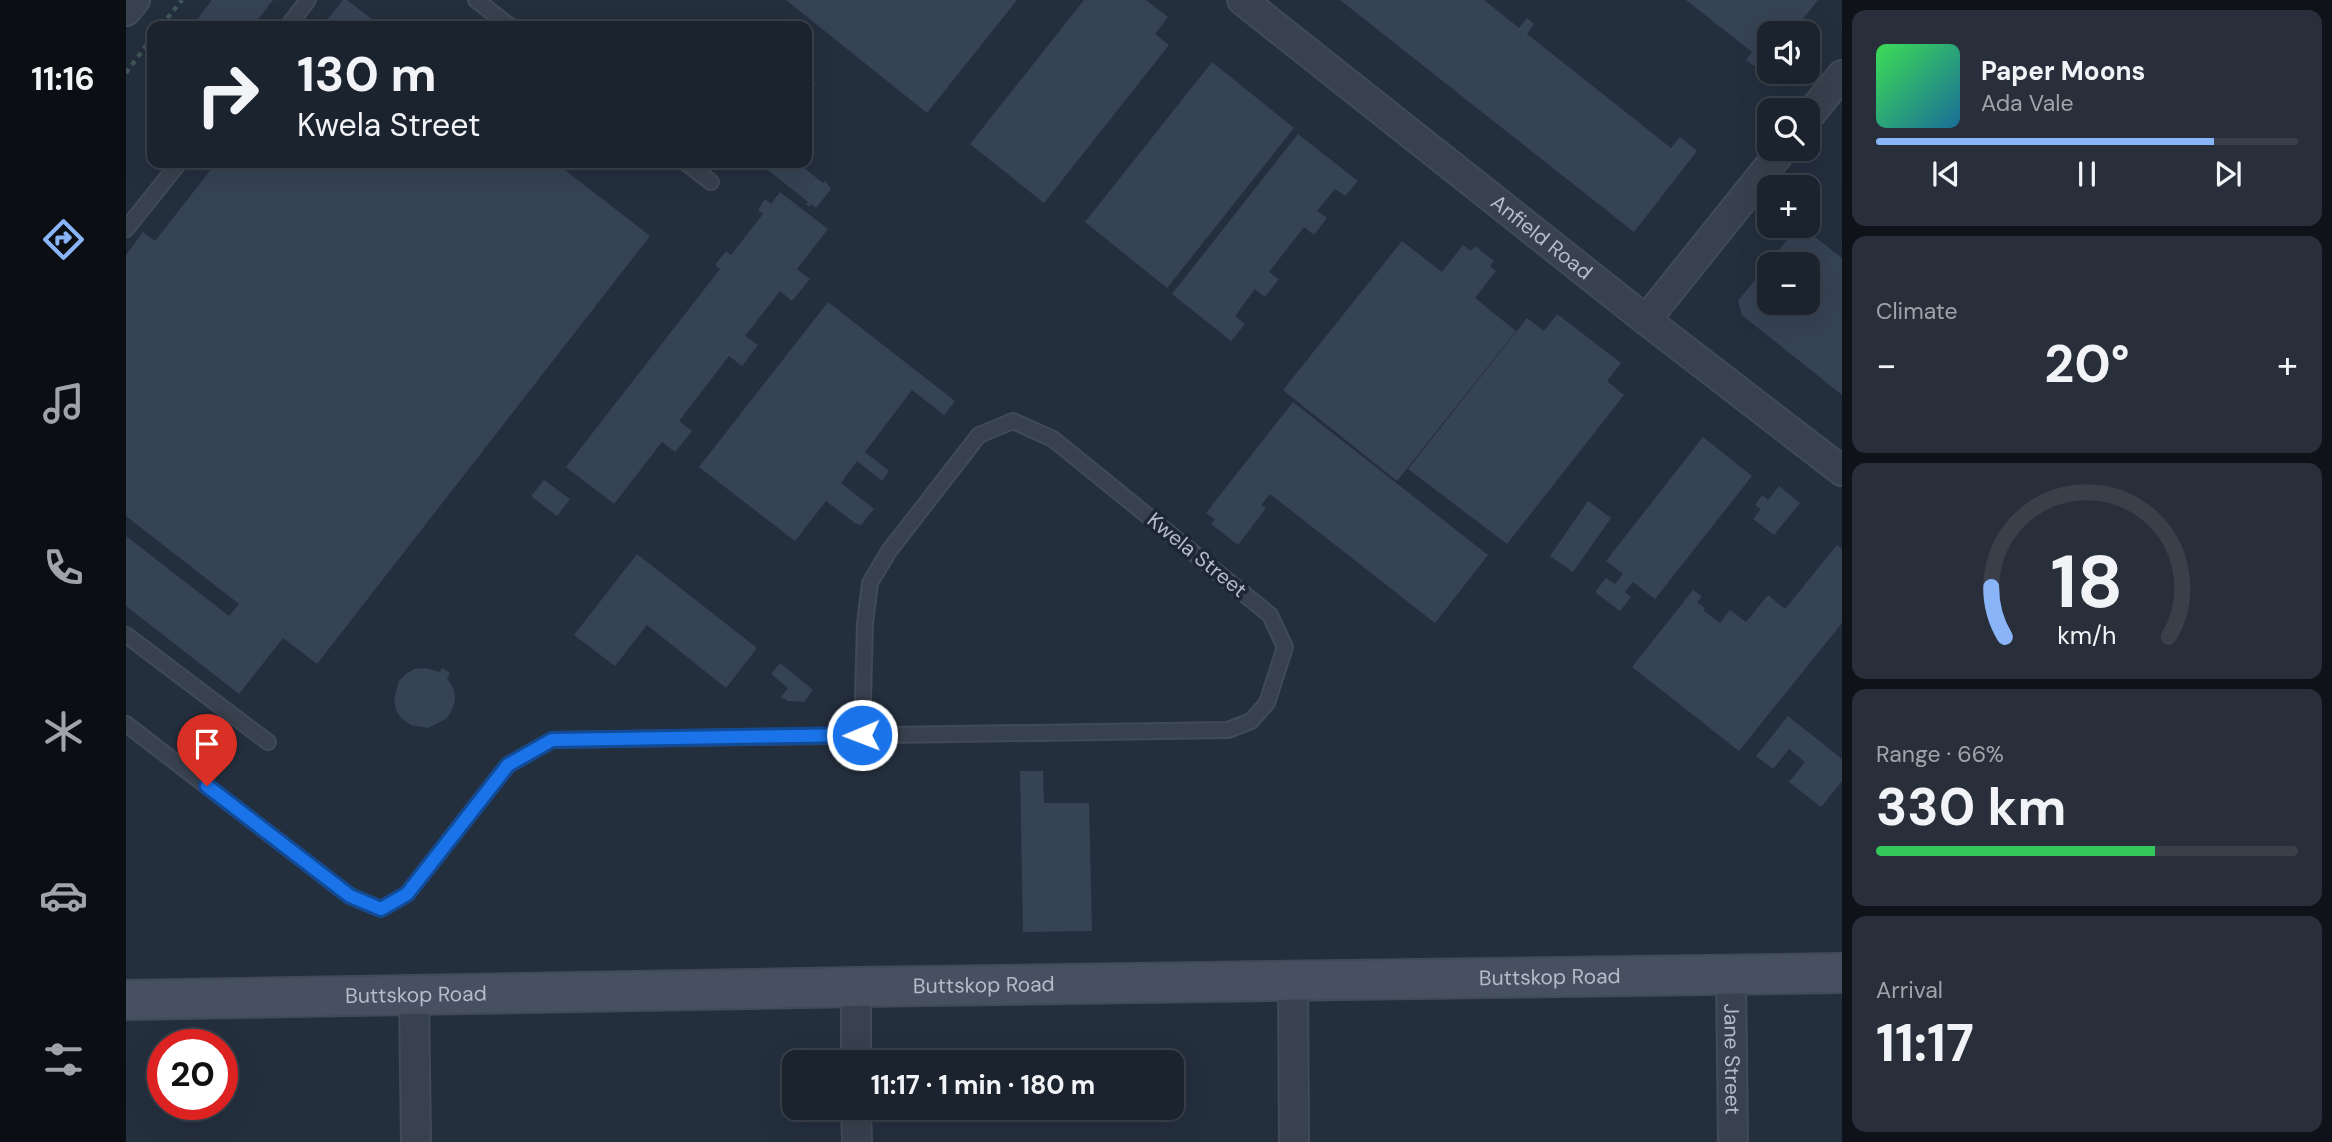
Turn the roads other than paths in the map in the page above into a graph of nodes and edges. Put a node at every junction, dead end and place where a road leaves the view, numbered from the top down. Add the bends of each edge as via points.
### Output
1 (135, 0) edge
2 (309, 0) edge
3 (476, 0) edge
4 (1242, 0) edge
5 (126, 11) edge
6 (292, 21) edge
7 (503, 21) edge
8 (1842, 75) edge
9 (1820, 102) edge
10 (1773, 161) edge
11 (175, 168) edge
12 (693, 168) edge
13 (711, 182) dead end
14 (126, 229) edge
15 (1646, 320) junction
16 (1842, 471) edge
17 (126, 635) edge
18 (126, 724) edge
19 (862, 735) junction
20 (268, 742) dead end
21 (1842, 973) edge
22 (1731, 975) junction
23 (1293, 981) junction
24 (856, 987) junction
25 (414, 995) junction
26 (126, 1000) edge
27 (856, 1050) edge
28 (856, 1120) edge
29 (416, 1142) edge
30 (857, 1142) edge
31 (1294, 1142) edge
32 (1733, 1142) edge

1 - 5 street
2 - 6 lane
3 - 7 lane
4 - 15 street, Anfield Road
8 - 9 street
10 - 15 street
11 - 14 lane
12 - 13 lane
15 - 16 street, Anfield Road
17 - 20 lane
18 - 19 lane, Kwela Street via 350,896 381,909 407,894 508,765 552,740
19 - 19 lane, Kwela Street via 864,623 870,583 889,551 979,435 1013,421 1053,439 1270,615 1284,647 1266,703 1251,721 1228,730
21 - 22 street, Buttskop Road
22 - 23 street, Buttskop Road
22 - 32 street, Jane Street
23 - 24 street, Buttskop Road
23 - 31 street
24 - 25 street, Buttskop Road
24 - 27 street
25 - 26 street, Buttskop Road
25 - 29 street
28 - 30 street

